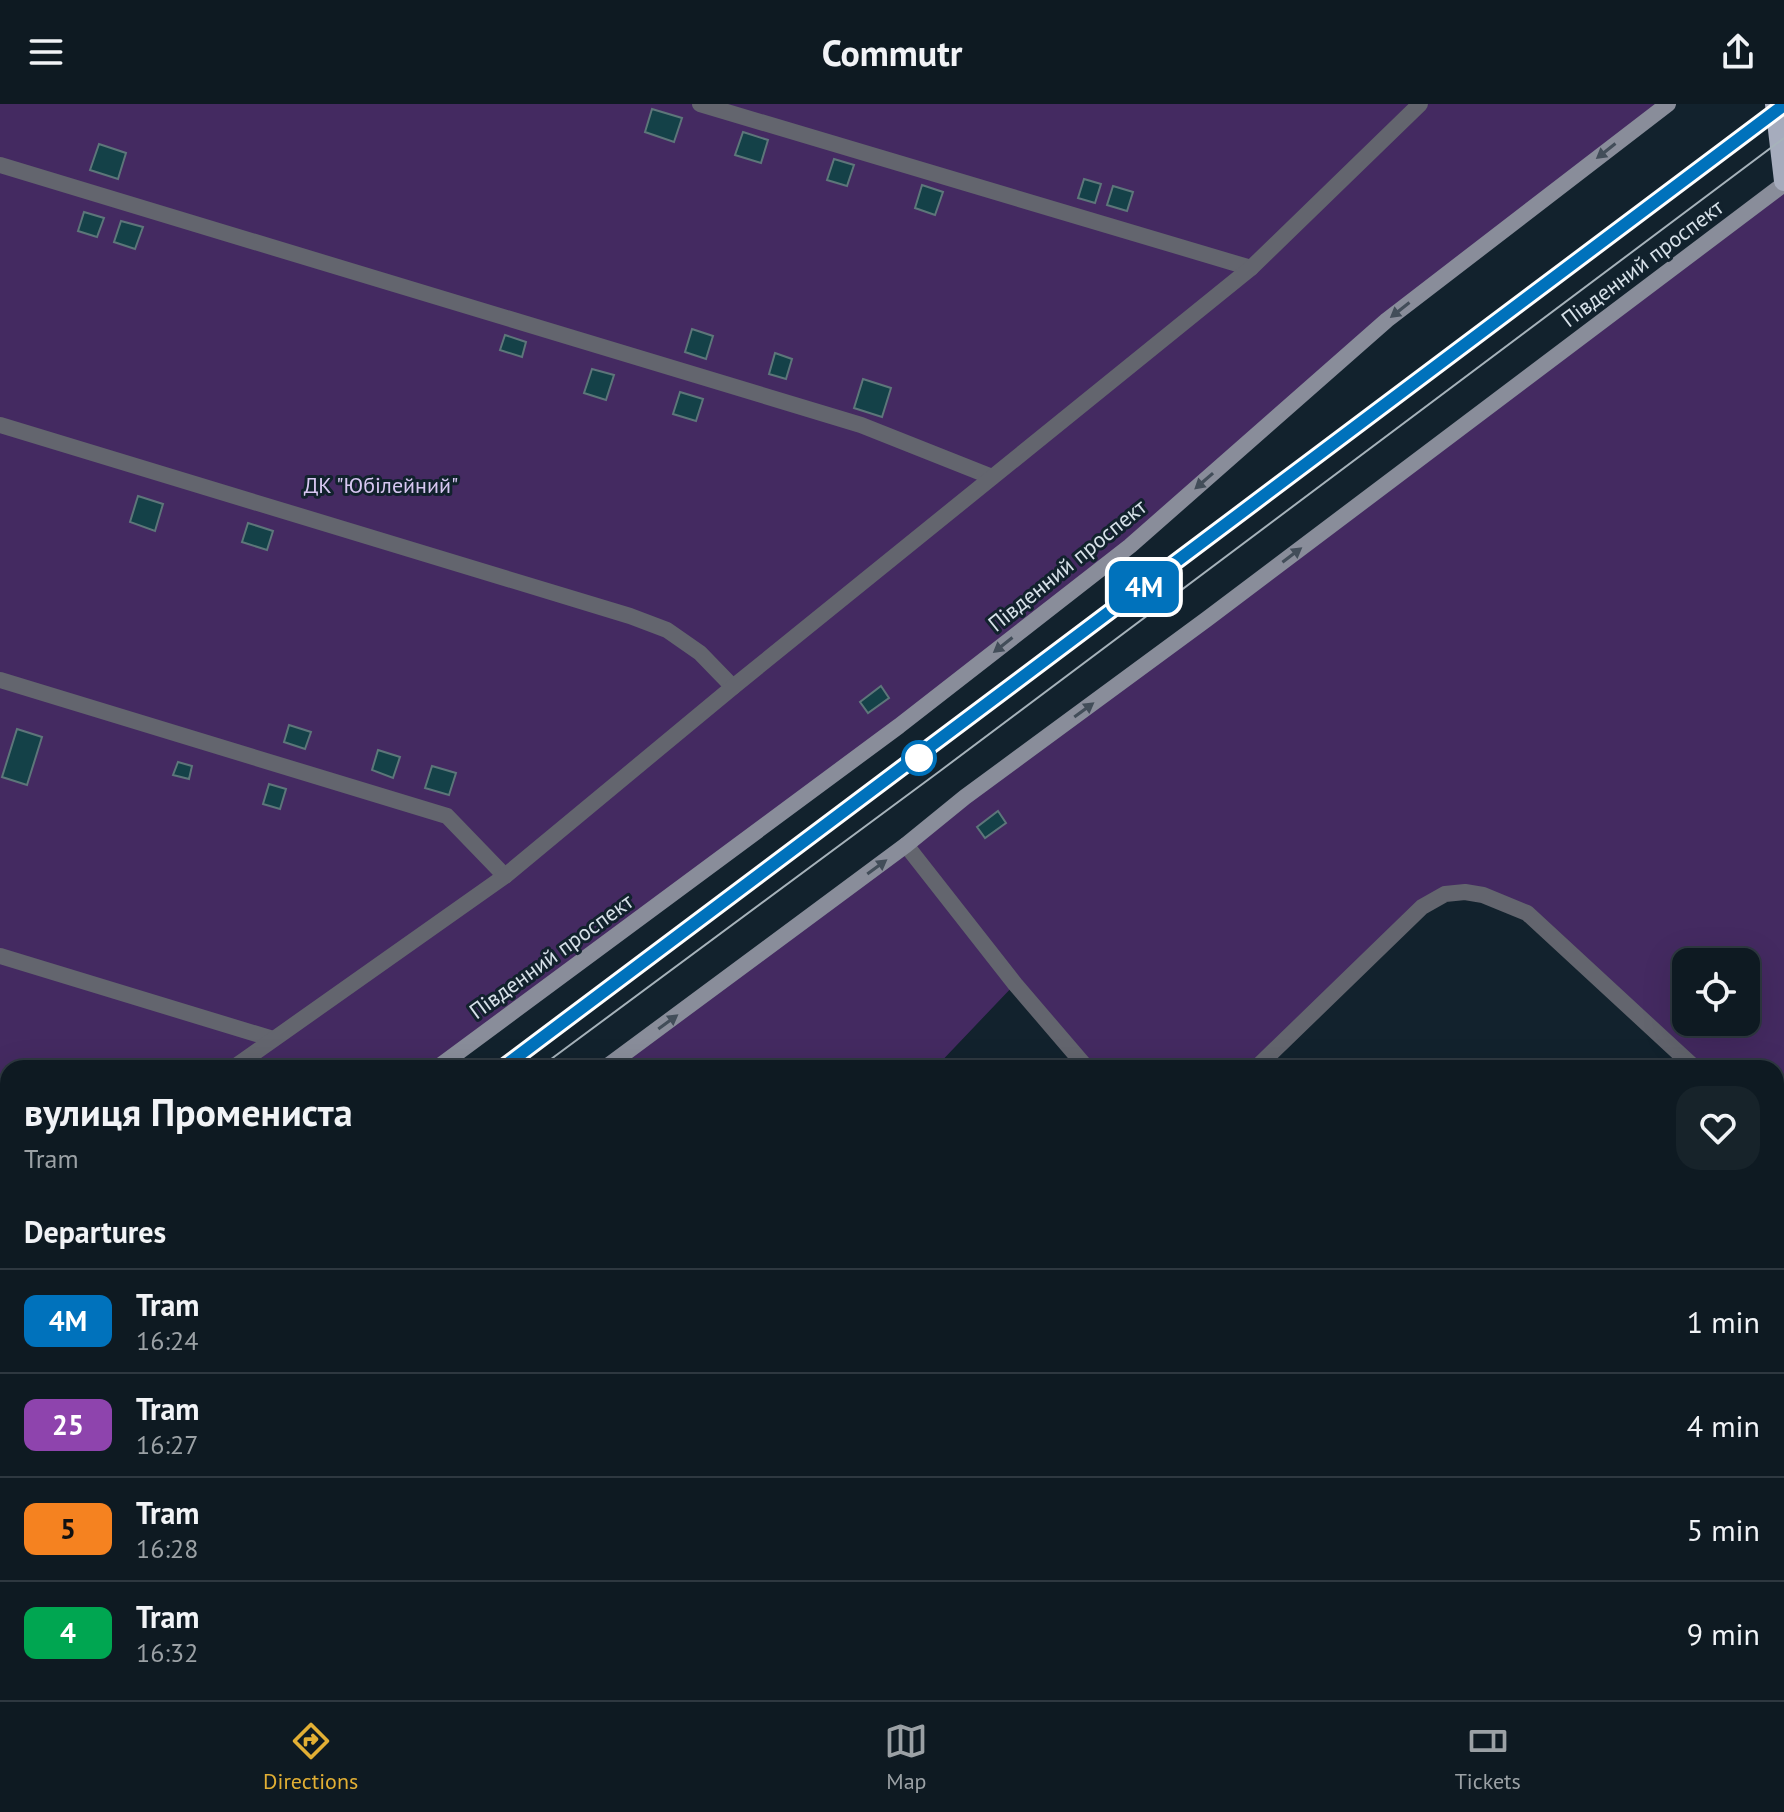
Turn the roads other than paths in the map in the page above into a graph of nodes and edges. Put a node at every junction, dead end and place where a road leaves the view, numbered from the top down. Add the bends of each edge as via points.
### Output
1 (700, 104) edge
2 (1420, 104) edge
3 (1668, 104) edge
4 (1775, 104) edge
5 (0, 165) edge
6 (1784, 182) edge
7 (1251, 268) junction
8 (0, 425) edge
9 (992, 477) junction
10 (0, 680) edge
11 (733, 687) junction
12 (906, 845) junction
13 (505, 876) junction
14 (0, 956) edge
15 (273, 1039) junction
16 (244, 1060) edge
17 (448, 1060) edge
18 (616, 1060) edge
19 (1080, 1060) edge
20 (1264, 1060) edge
21 (1686, 1060) edge

1 - 7 street
2 - 7 street
3 -> 17 main road, Південний проспект via 1387,320 1117,555 899,726
4 - 6 main road
5 - 9 street via 861,425
12 -> 6 main road, Південний проспект
7 - 9 street
8 - 11 street via 655,625 700,653
9 - 11 street
10 - 13 street via 447,816
11 - 13 street
18 -> 12 main road, Південний проспект
12 - 19 street
13 - 15 street
14 - 15 street
15 - 16 street
20 - 21 street via 1422,907 1445,894 1465,892 1527,913

